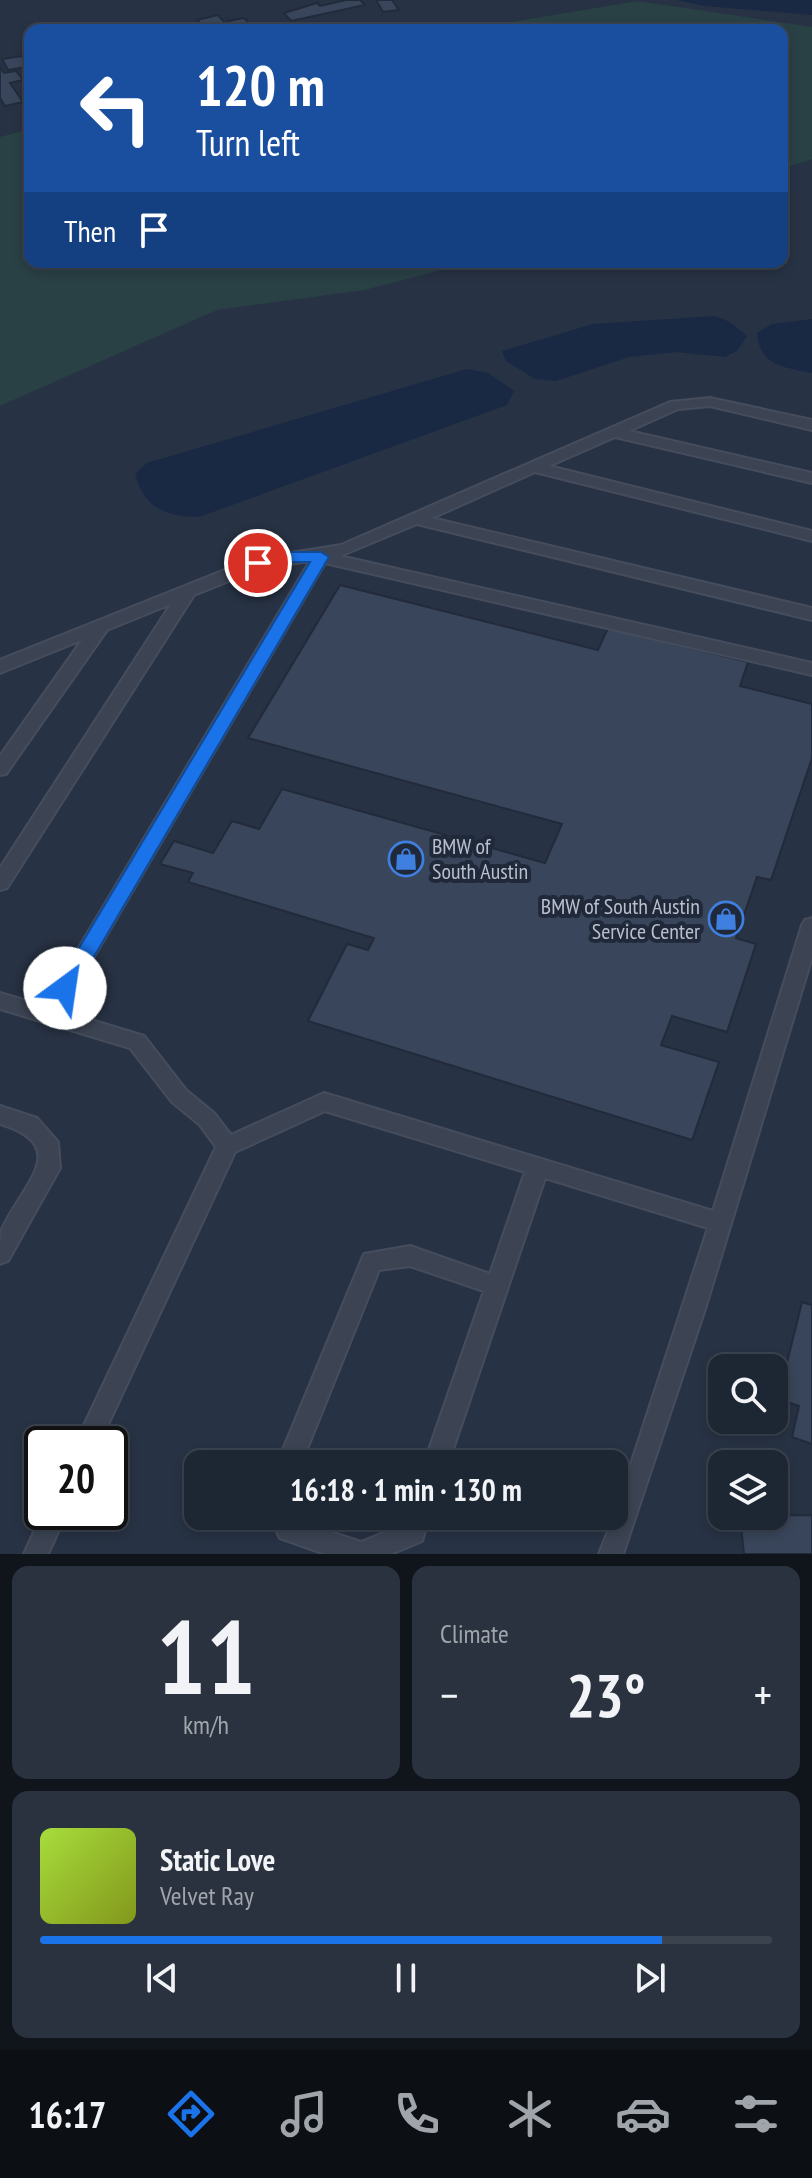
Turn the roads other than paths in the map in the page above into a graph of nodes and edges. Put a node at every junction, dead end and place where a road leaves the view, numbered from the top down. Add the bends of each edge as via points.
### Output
1 (812, 425) edge
2 (614, 432) junction
3 (534, 467) junction
4 (812, 478) edge
5 (417, 519) junction
6 (812, 536) edge
7 (321, 557) junction
8 (188, 591) junction
9 (812, 614) edge
10 (101, 626) junction
11 (0, 667) edge
12 (812, 669) edge
13 (0, 769) edge
14 (0, 883) edge
15 (812, 925) edge
16 (3, 1008) edge
17 (49, 1015) junction
18 (0, 1115) edge
19 (227, 1146) junction
20 (538, 1167) junction
21 (721, 1223) junction
22 (0, 1254) edge
23 (498, 1286) junction
24 (95, 1426) edge
25 (295, 1450) edge
26 (441, 1450) edge
27 (47, 1530) edge
28 (289, 1530) edge
29 (414, 1530) edge
30 (36, 1554) edge
31 (361, 1554) edge
32 (611, 1554) edge

1 - 2 lane via 694,401
2 - 3 lane
2 - 4 lane
3 - 5 lane
3 - 6 lane
5 - 7 lane
5 - 9 lane
7 - 8 lane via 258,563
7 - 12 lane
7 - 17 lane
8 - 10 lane
8 - 14 lane
10 - 11 lane
10 - 13 lane
15 - 21 lane
16 - 17 lane
17 - 19 lane via 137,1042
18 - 22 lane via 30,1124 47,1142 49,1168
19 - 20 lane via 324,1102
19 - 24 lane
20 - 21 lane
20 - 23 lane
21 - 32 lane
23 - 25 lane via 410,1256 372,1261
23 - 26 lane
27 - 30 lane
28 - 31 lane
29 - 31 lane

